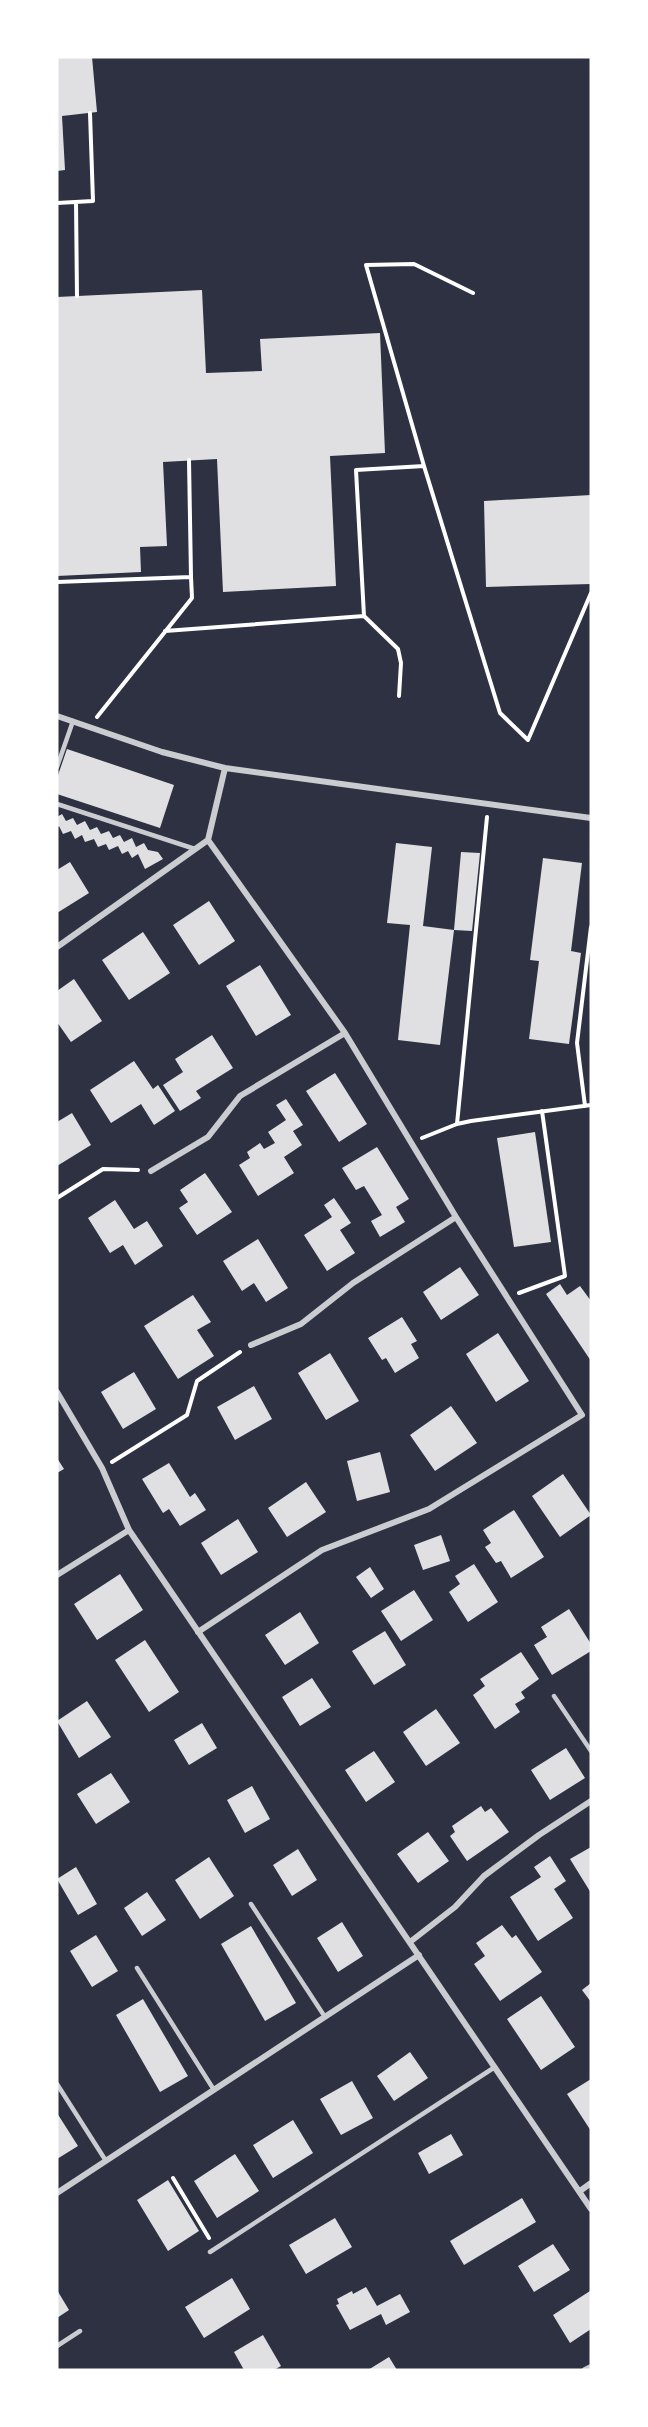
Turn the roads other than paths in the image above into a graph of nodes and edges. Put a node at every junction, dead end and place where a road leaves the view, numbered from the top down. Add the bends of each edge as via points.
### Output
1 (57, 716) edge
2 (73, 721) junction
3 (57, 767) edge
4 (225, 768) junction
5 (57, 804) edge
6 (591, 818) edge
7 (208, 840) junction
8 (195, 849) junction
9 (57, 947) edge
10 (345, 1033) junction
11 (151, 1171) road end
12 (456, 1217) junction
13 (251, 1345) road end
14 (57, 1392) edge
15 (129, 1530) junction
16 (57, 1575) edge
17 (198, 1632) junction
18 (554, 1695) dead end
19 (591, 1751) edge
20 (591, 1801) edge
21 (251, 1904) dead end
22 (410, 1942) junction
23 (419, 1955) junction
24 (137, 1968) dead end
25 (325, 2017) junction
26 (495, 2067) junction
27 (57, 2084) edge
28 (214, 2090) junction
29 (106, 2161) junction
30 (591, 2183) edge
31 (580, 2191) junction
32 (57, 2193) edge
33 (591, 2209) edge
34 (213, 2250) road end
35 (80, 2331) dead end
36 (57, 2346) edge
37 (591, 2367) edge
38 (585, 2370) edge

1 - 2 street
2 - 3 lane
2 - 4 street via 162,752
4 - 6 street
4 - 7 street
5 - 8 lane
7 - 8 street
7 - 10 street
8 - 9 street
10 - 11 street via 240,1096 208,1137
10 - 12 street
12 - 13 street via 352,1283 301,1324
12 - 17 street via 582,1415 429,1509 322,1550
14 - 15 street via 102,1468
15 - 16 street
15 - 17 street
17 - 22 street
18 - 19 lane
20 - 22 street via 484,1876 454,1907
21 - 25 lane
22 - 23 street
23 - 25 street
23 - 26 street
24 - 28 lane
25 - 28 street
26 - 31 street
26 - 34 lane
27 - 29 lane
28 - 29 street
29 - 32 street
30 - 31 street
31 - 33 street
35 - 36 lane
37 - 38 street

